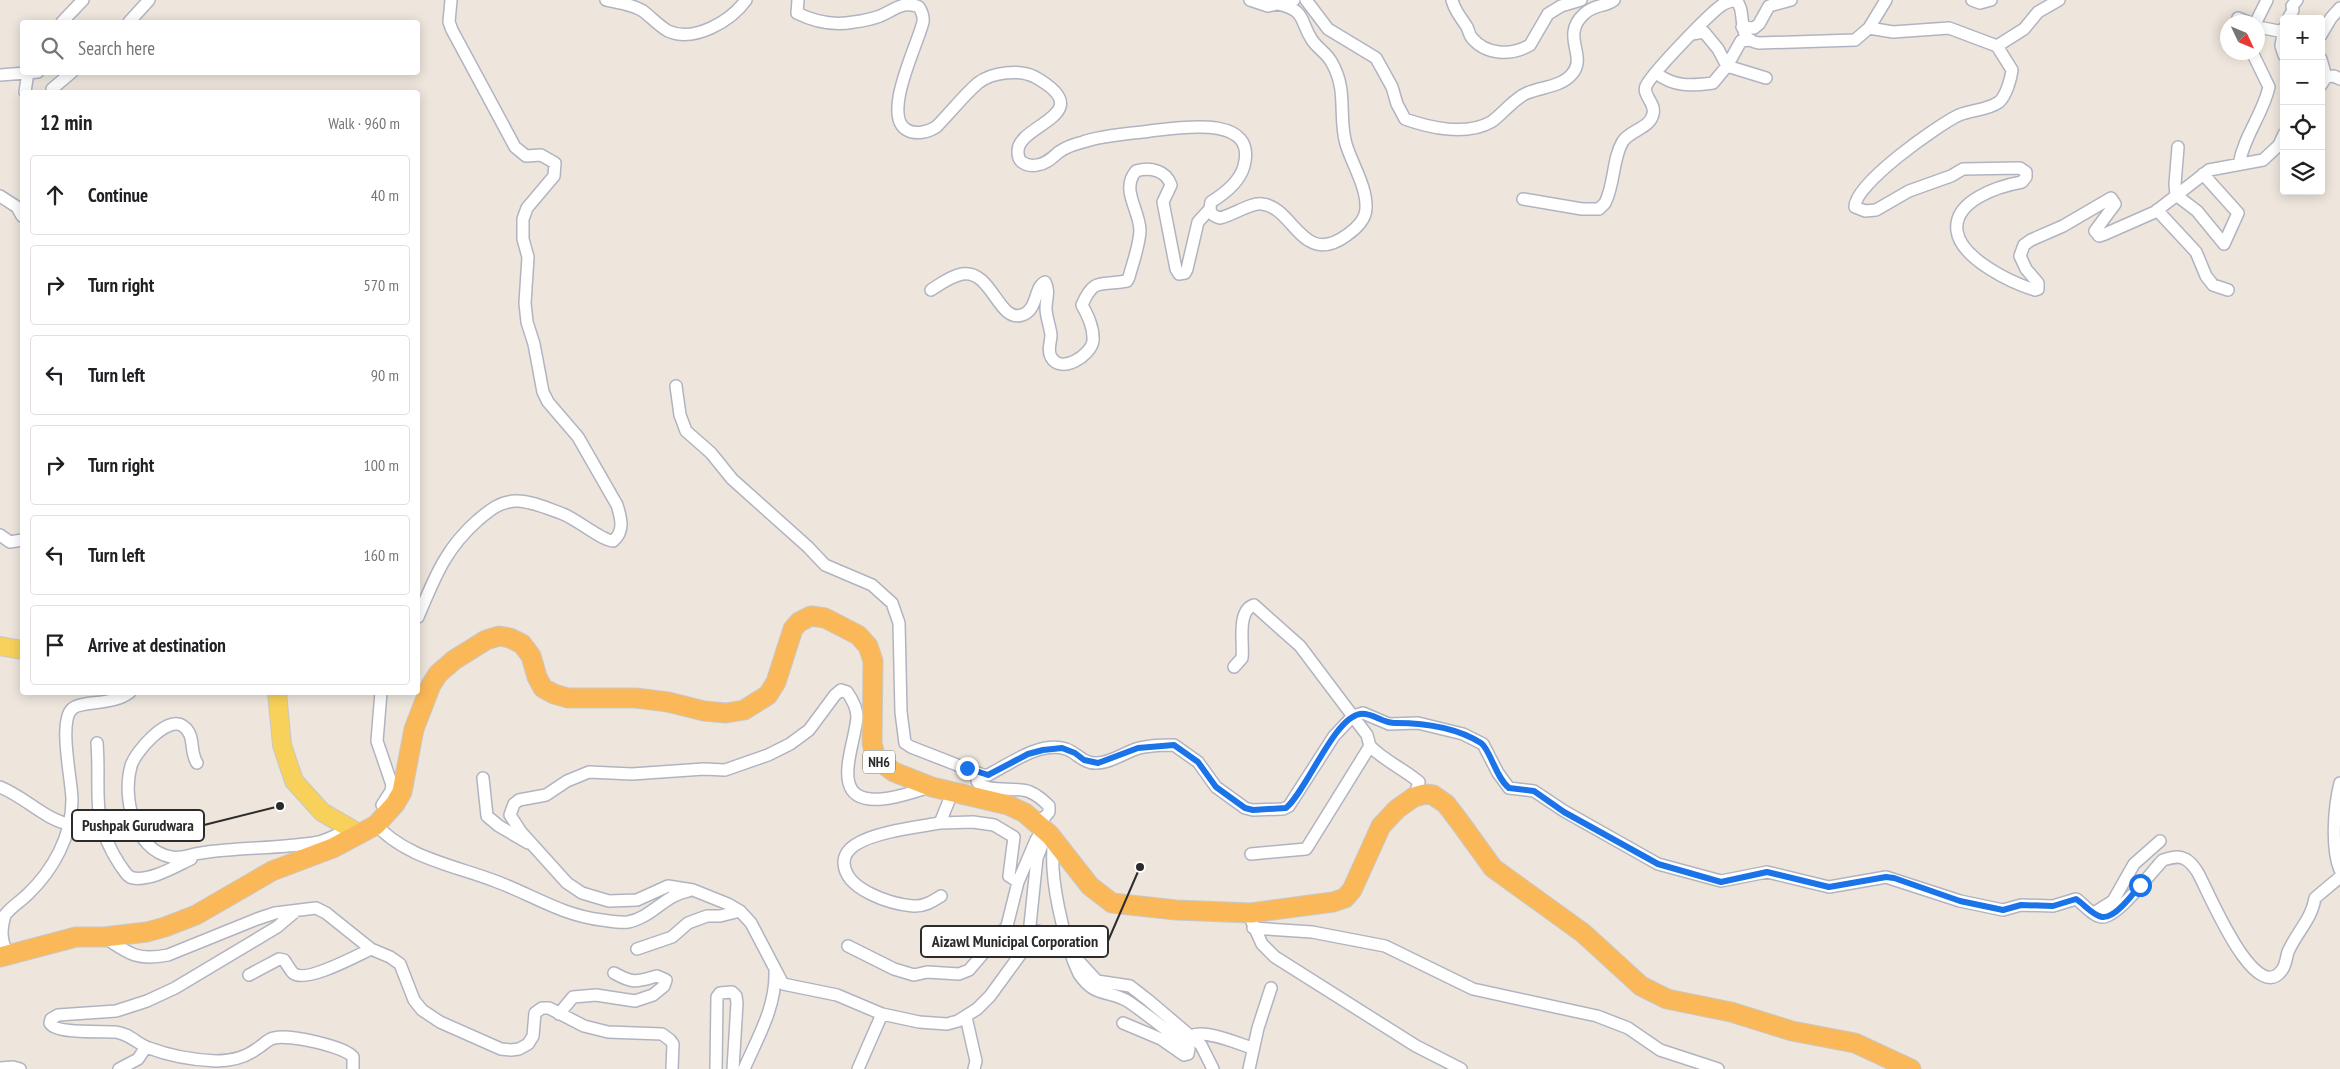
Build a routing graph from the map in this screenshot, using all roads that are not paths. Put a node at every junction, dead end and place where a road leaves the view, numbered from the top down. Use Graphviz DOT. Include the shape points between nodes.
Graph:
graph roads {
  1 [pos="83,0"];
  2 [pos="149,0"];
  3 [pos="451,0"];
  4 [pos="606,0"];
  5 [pos="746,0"];
  6 [pos="798,0"];
  7 [pos="1250,0"];
  8 [pos="1294,0"];
  9 [pos="1306,0"];
  10 [pos="1452,0"];
  11 [pos="1581,0"];
  12 [pos="1614,0"];
  13 [pos="1737,0"];
  14 [pos="1791,0"];
  15 [pos="1886,0"];
  16 [pos="1972,0"];
  17 [pos="1991,0"];
  18 [pos="2059,0"];
  19 [pos="2267,0"];
  20 [pos="2297,0"];
  21 [pos="1278,4"];
  22 [pos="2340,8"];
  23 [pos="2260,15"];
  24 [pos="2290,15"];
  25 [pos="64,20"];
  26 [pos="131,20"];
  27 [pos="1742,27"];
  28 [pos="2325,27"];
  29 [pos="1869,28"];
  30 [pos="2265,28"];
  31 [pos="2280,31"];
  32 [pos="1692,34"];
  33 [pos="1750,40"];
  34 [pos="2001,50"];
  35 [pos="2256,60"];
  36 [pos="1727,66"];
  37 [pos="1656,73"];
  38 [pos="20,74"];
  39 [pos="0,75"];
  40 [pos="30,75"];
  41 [pos="44,75"];
  42 [pos="69,75"];
  43 [pos="1766,78"];
  44 [pos="2340,79"];
  45 [pos="2325,80"];
  46 [pos="26,90"];
  47 [pos="52,90"];
  48 [pos="54,90"];
  49 [pos="2280,143"];
  50 [pos="2178,147"];
  51 [pos="2239,164"];
  52 [pos="2203,174"];
  53 [pos="2176,195"];
  54 [pos="0,196"];
  55 [pos="1523,198"];
  56 [pos="0,200"];
  57 [pos="12,203"];
  58 [pos="1209,210"];
  59 [pos="2157,210"];
  60 [pos="20,213"];
  61 [pos="931,290"];
  62 [pos="2228,290"];
  63 [pos="676,386"];
  64 [pos="0,535"];
  65 [pos="20,540"];
  66 [pos="420,612"];
  67 [pos="0,646"];
  68 [pos="20,650"];
  69 [pos="1234,666"];
  70 [pos="126,695"];
  71 [pos="277,695"];
  72 [pos="380,695"];
  73 [pos="1353,716"];
  74 [pos="97,743"];
  75 [pos="1370,746"];
  76 [pos="197,763"];
  77 [pos="983,775"];
  78 [pos="482,778"];
  79 [pos="2340,783"];
  80 [pos="0,787"];
  81 [pos="932,787"];
  82 [pos="952,793"];
  83 [pos="1414,797"];
  84 [pos="940,823"];
  85 [pos="68,824"];
  86 [pos="376,825"];
  87 [pos="355,831"];
  88 [pos="1045,831"];
  89 [pos="2160,841"];
  90 [pos="540,850"];
  91 [pos="201,852"];
  92 [pos="1251,854"];
  93 [pos="2340,870"];
  94 [pos="2340,877"];
  95 [pos="1018,882"];
  96 [pos="692,890"];
  97 [pos="941,896"];
  98 [pos="296,911"];
  99 [pos="740,911"];
  100 [pos="2094,913"];
  101 [pos="1252,921"];
  102 [pos="1028,929"];
  103 [pos="104,937"];
  104 [pos="1066,937"];
  105 [pos="848,946"];
  106 [pos="371,949"];
  107 [pos="637,949"];
  108 [pos="1071,952"];
  109 [pos="4,956"];
  110 [pos="774,970"];
  111 [pos="614,973"];
  112 [pos="249,975"];
  113 [pos="1271,988"];
  114 [pos="559,1014"];
  115 [pos="882,1014"];
  116 [pos="966,1017"];
  117 [pos="1122,1023"];
  118 [pos="1191,1036"];
  119 [pos="146,1048"];
  120 [pos="1252,1048"];
  121 [pos="0,1068"];
  122 [pos="1455,1068"];
  123 [pos="20,1069"];
  124 [pos="118,1069"];
  125 [pos="353,1069"];
  126 [pos="672,1069"];
  127 [pos="716,1069"];
  128 [pos="733,1069"];
  129 [pos="744,1069"];
  130 [pos="858,1069"];
  131 [pos="974,1069"];
  132 [pos="1213,1069"];
  133 [pos="1249,1069"];
  134 [pos="1718,1069"];
  135 [pos="1911,1069"];
  1 -- 25 [label="street"];
  2 -- 26 [label="street"];
  3 -- 66 [label="street" via="449,22 452,30 515,147 526,156 541,155 555,163 554,176 527,208 522,219 528,257 527,322 543,392 578,437 617,505 621,530 613,541 606,540 564,515 518,501 504,502 493,507 456,541"];
  4 -- 5 [label="street" via="641,10 668,31 681,33 715,27 730,18"];
  6 -- 58 [label="street" via="797,13 830,24 868,19 904,4 913,3 919,7 923,20 902,81 898,105 899,123 910,132 929,131 936,126 984,79 1022,72 1047,84 1059,96 1061,103 1048,122 1018,145 1017,154 1028,165 1037,166 1050,161 1069,146 1140,132 1208,125 1229,132 1244,149 1243,168 1225,193 1211,202"];
  7 -- 21 [label="street" via="1260,4"];
  8 -- 21 [label="street"];
  9 -- 12 [label="street" via="1328,29 1376,58 1403,117 1419,124 1472,129 1491,122 1525,94 1556,84 1573,73 1576,49 1572,33 1575,24 1593,6"];
  10 -- 11 [label="street" via="1456,14 1467,26 1471,37 1490,50 1502,52 1526,47 1548,14"];
  13 -- 27 [label="street"];
  13 -- 32 [label="street" via="1723,4"];
  14 -- 27 [label="street" via="1769,6 1754,28"];
  15 -- 29 [label="street"];
  16 -- 17 [label="street" via="1980,3"];
  18 -- 34 [label="street" via="2038,12"];
  19 -- 23 [label="street"];
  20 -- 24 [label="street"];
  21 -- 58 [label="street" via="1300,14 1311,39 1333,64 1343,96 1344,133 1365,196 1365,214 1348,235 1334,243 1320,244 1306,240 1281,214 1264,204 1248,206 1232,216 1220,218"];
  22 -- 28 [label="street"];
  27 -- 33 [label="street"];
  29 -- 33 [label="street" via="1848,42 1759,43"];
  29 -- 34 [label="street" via="1893,32 1949,28"];
  30 -- 31 [label="street"];
  32 -- 36 [label="street" via="1704,32 1718,48"];
  32 -- 37 [label="street"];
  33 -- 36 [label="street" via="1741,42"];
  34 -- 59 [label="street" via="2012,70 1998,103 1960,115 1932,129 1857,196 1855,207 1865,211 1876,210 1909,191 1963,169 2020,168 2026,172 2022,182 1986,192 1972,202 1959,219 1957,231 1960,241 1988,269 2002,278 2035,290 2038,282 2020,256 2031,240 2111,198 2115,204 2095,228 2095,234 2099,236"];
  35 -- 51 [label="street" via="2269,87 2242,149"];
  36 -- 37 [label="street" via="1713,83 1695,86 1676,84"];
  36 -- 43 [label="street"];
  37 -- 55 [label="street" via="1645,91 1654,114 1620,147 1606,204 1599,209 1588,209"];
  38 -- 39 [label="street"];
  40 -- 46 [label="street"];
  41 -- 47 [label="street"];
  42 -- 48 [label="street"];
  44 -- 45 [label="street" via="2334,76"];
  49 -- 51 [label="street" via="2258,163"];
  50 -- 53 [label="street"];
  51 -- 52 [label="street"];
  52 -- 53 [label="street"];
  52 -- 53 [label="street" via="2238,213 2224,244 2197,211"];
  53 -- 59 [label="street"];
  54 -- 57 [label="street"];
  56 -- 57 [label="street"];
  57 -- 60 [label="street"];
  58 -- 61 [label="street" via="1198,222 1187,269 1180,274 1176,269 1162,202 1171,185 1169,180 1155,170 1136,171 1129,184 1138,217 1139,243 1129,277 1126,281 1097,284 1089,289 1082,305 1091,323 1093,343 1083,356 1066,364 1055,362 1049,348 1051,334 1046,308 1049,291 1044,282 1034,306 1018,316 1009,314 984,282 970,274 954,276"];
  59 -- 62 [label="street" via="2196,252 2213,285"];
  63 -- 77 [label="street" via="686,431 711,453 732,479 825,565 872,585 892,603 899,623 905,743"];
  64 -- 65 [label="street" via="10,542"];
  67 -- 68 [label="main road"];
  69 -- 73 [label="street" via="1242,658 1241,630 1246,612 1254,605 1300,646"];
  70 -- 85 [label="street" via="109,702 76,707 69,713 66,746 72,800"];
  71 -- 87 [label="main road" via="282,745 294,780 322,812"];
  72 -- 86 [label="street" via="377,742 392,785 388,798 373,815"];
  73 -- 75 [label="street" via="1367,735"];
  73 -- 77 [label="street" via="1334,736 1286,808 1245,808 1216,787 1198,762 1174,745 1138,748 1098,763 1084,760 1062,748 1043,750"];
  73 -- 100 [label="street" via="1363,713 1389,724 1418,723 1463,734 1483,744 1509,788 1534,791 1564,812 1658,864 1721,882 1767,872 1829,887 1886,877 1982,907 2003,910 2021,905 2053,906 2076,899"];
  74 -- 91 [label="street" via="98,816 112,852 128,876 151,875"];
  75 -- 83 [label="street" via="1420,782"];
  75 -- 92 [label="street" via="1306,849"];
  76 -- 91 [label="street" via="188,731 182,725 172,723 138,751 128,778 129,797 143,838 157,850 175,858"];
  77 -- 88 [label="street" via="977,781 984,787 1020,789 1043,800 1049,812 1044,818"];
  78 -- 90 [label="street" via="489,818"];
  79 -- 93 [label="street" via="2334,844"];
  80 -- 85 [label="street" via="48,817"];
  81 -- 82 [label="highway, NH6"];
  81 -- 86 [label="highway, NH6" via="894,772 876,759 872,743 872,661 868,646 858,635 825,618 811,616 792,628 776,682 768,696 744,710 726,713 636,698 568,698 554,694 543,688 531,656 522,644 499,636 473,647 454,660 430,685 414,729 402,792"];
  81 -- 90 [label="street" via="883,799 864,799 852,790 847,774 857,716 851,697 841,690 834,694 800,738 768,755 726,770 632,774 589,772 546,795 519,800 510,809 512,819"];
  82 -- 84 [label="street"];
  82 -- 88 [label="highway, NH6" via="1008,805 1025,813"];
  83 -- 101 [label="highway, NH6" via="1381,826 1358,879 1345,898"];
  83 -- 135 [label="highway" via="1433,795 1446,804 1493,868 1583,934 1641,986 1667,999 1731,1012 1792,1031 1855,1043"];
  84 -- 95 [label="street" via="994,825 1014,838 1009,876"];
  84 -- 97 [label="street" via="862,840 846,853 844,861 848,878 866,892 913,906 930,903"];
  85 -- 109 [label="street" via="60,851 48,872 5,915 2,924"];
  86 -- 87 [label="highway, NH6"];
  86 -- 96 [label="street" via="403,845 435,862 496,881 560,911 589,919 629,922 678,893"];
  87 -- 91 [label="street" via="320,841"];
  87 -- 103 [label="highway, NH6" via="315,856 272,871 196,915 147,932"];
  88 -- 95 [label="street" via="1036,840"];
  88 -- 101 [label="highway, NH6" via="1090,886 1112,903"];
  88 -- 102 [label="street" via="1036,858"];
  88 -- 104 [label="street"];
  89 -- 100 [label="street" via="2134,864 2113,902"];
  90 -- 96 [label="street" via="567,883 582,893 609,901 637,900 668,886"];
  94 -- 100 [label="street" via="2315,898 2313,908 2287,954 2284,969 2269,977 2259,975 2242,955 2198,873 2184,858 2173,856 2164,860 2118,910 2102,917"];
  95 -- 105 [label="street" via="1007,926 964,973 914,975 894,970"];
  96 -- 99 [label="street"];
  98 -- 103 [label="street" via="275,913 157,957 134,956"];
  98 -- 106 [label="street" via="316,908 326,913"];
  98 -- 119 [label="street" via="272,930 175,988 147,1001 116,1012 58,1015 50,1021 52,1027 69,1030 118,1032 134,1038"];
  99 -- 107 [label="street" via="707,916 688,923 672,937"];
  99 -- 110 [label="street" via="751,923"];
  101 -- 122 [label="street" via="1262,944 1275,957"];
  101 -- 134 [label="street" via="1385,946 1468,987 1597,1016 1628,1028 1660,1050"];
  102 -- 104 [label="street"];
  102 -- 116 [label="street" via="1028,944 1020,957 990,996"];
  103 -- 109 [label="highway, NH6" via="76,937"];
  104 -- 108 [label="street"];
  106 -- 112 [label="street" via="315,974 293,974 284,960 279,959"];
  106 -- 114 [label="street" via="400,964 414,1000 422,1010 440,1022 501,1049 520,1049 528,1044 537,1010 549,1008"];
  108 -- 117 [label="street" via="1084,982 1100,993 1127,1000 1185,1044 1188,1054 1184,1055 1161,1039"];
  108 -- 118 [label="street" via="1097,981 1130,986"];
  110 -- 115 [label="street" via="786,986 837,995"];
  110 -- 129 [label="street" via="771,1009"];
  111 -- 114 [label="street" via="630,982 657,976 666,980 653,995 635,1001 596,995 573,996"];
  113 -- 120 [label="street"];
  114 -- 126 [label="street" via="584,1026 608,1032 662,1034 673,1044"];
  115 -- 116 [label="street" via="947,1024"];
  115 -- 130 [label="street"];
  116 -- 131 [label="street" via="976,1061"];
  118 -- 120 [label="street" via="1197,1033 1212,1035"];
  118 -- 132 [label="street" via="1201,1045"];
  119 -- 124 [label="street" via="138,1060"];
  119 -- 125 [label="street" via="196,1060 228,1061 240,1058 272,1038 284,1036 342,1048 353,1057"];
  120 -- 133 [label="street"];
  121 -- 123 [label="street"];
  127 -- 128 [label="street" via="716,997 720,993 732,992 737,1003"];
}
